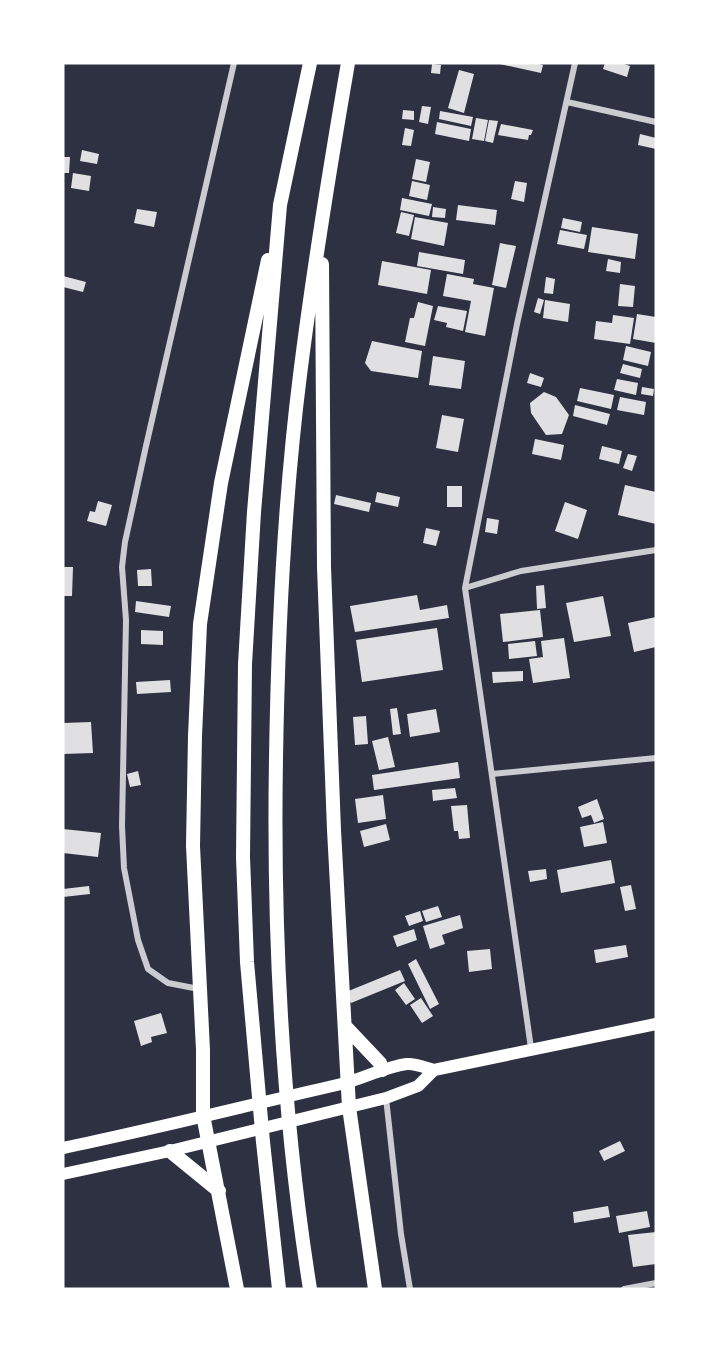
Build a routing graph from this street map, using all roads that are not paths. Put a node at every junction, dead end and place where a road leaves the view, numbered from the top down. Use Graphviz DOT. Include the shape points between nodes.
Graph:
graph roads {
  1 [pos="234,63"];
  2 [pos="310,63"];
  3 [pos="348,63"];
  4 [pos="575,63"];
  5 [pos="567,102"];
  6 [pos="656,122"];
  7 [pos="280,205"];
  8 [pos="322,214"];
  9 [pos="656,550"];
  10 [pos="465,588"];
  11 [pos="656,758"];
  12 [pos="492,774"];
  13 [pos="201,990"];
  14 [pos="656,1023"];
  15 [pos="345,1026"];
  16 [pos="531,1048"];
  17 [pos="382,1070"];
  18 [pos="434,1070"];
  19 [pos="348,1083"];
  20 [pos="386,1098"];
  21 [pos="349,1107"];
  22 [pos="203,1115"];
  23 [pos="208,1142"];
  24 [pos="63,1148"];
  25 [pos="170,1151"];
  26 [pos="63,1174"];
  27 [pos="219,1191"];
  28 [pos="656,1283"];
  29 [pos="237,1289"];
  30 [pos="279,1289"];
  31 [pos="310,1289"];
  32 [pos="375,1289"];
  33 [pos="410,1289"];
  34 [pos="624,1289"];
  1 -- 13 [label="street" via="124,542 122,567 126,620 124,868 138,940 148,969 168,983"];
  2 -- 7 [label="main road"];
  3 -- 8 [label="main road"];
  4 -- 5 [label="street"];
  5 -- 6 [label="street"];
  5 -- 10 [label="street" via="517,324"];
  7 -- 13 [label="main road" via="221,483 200,624 193,846"];
  7 -- 30 [label="main road" via="245,664 243,857 260,1119"];
  8 -- 15 [label="main road" via="324,567"];
  8 -- 31 [label="main road" via="300,377 277,666 278,970 285,1079"];
  9 -- 10 [label="street" via="539,567"];
  10 -- 12 [label="street"];
  11 -- 12 [label="street"];
  12 -- 16 [label="street"];
  13 -- 22 [label="main road"];
  14 -- 16 [label="main road"];
  15 -- 17 [label="main road"];
  15 -- 19 [label="main road"];
  16 -- 18 [label="main road"];
  17 -- 18 [label="main road" via="410,1064"];
  17 -- 19 [label="main road"];
  18 -- 20 [label="main road" via="417,1086"];
  19 -- 21 [label="main road"];
  19 -- 22 [label="main road"];
  20 -- 21 [label="main road"];
  20 -- 33 [label="street"];
  21 -- 23 [label="main road"];
  21 -- 32 [label="main road"];
  22 -- 23 [label="main road"];
  22 -- 24 [label="main road" via="166,1127"];
  23 -- 25 [label="main road"];
  23 -- 27 [label="main road"];
  25 -- 26 [label="main road"];
  25 -- 27 [label="main road"];
  27 -- 29 [label="main road"];
  28 -- 34 [label="street"];
}
